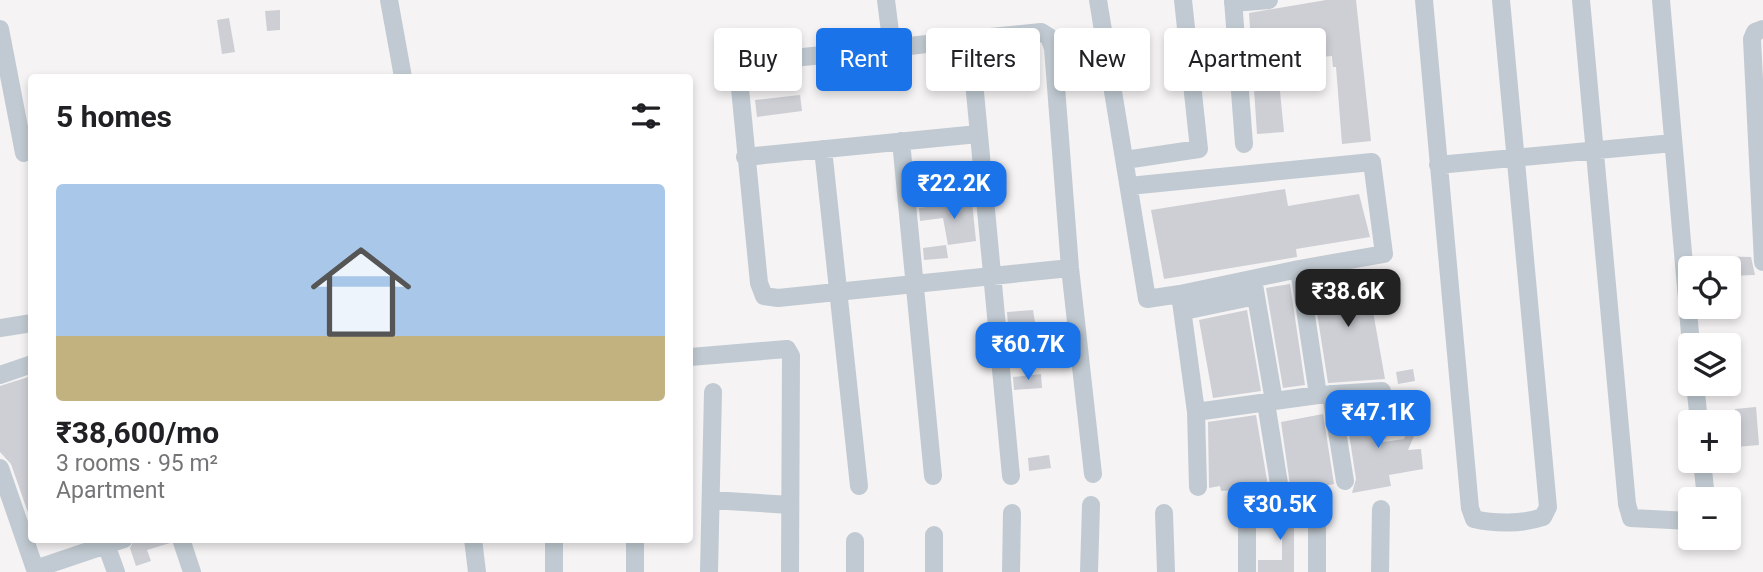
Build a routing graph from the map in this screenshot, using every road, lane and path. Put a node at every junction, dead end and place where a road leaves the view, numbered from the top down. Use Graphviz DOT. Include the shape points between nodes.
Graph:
graph roads {
  1 [pos="389,0"];
  2 [pos="886,0"];
  3 [pos="1098,0"];
  4 [pos="1183,0"];
  5 [pos="1269,0"];
  6 [pos="1424,0"];
  7 [pos="1501,0"];
  8 [pos="1581,0"];
  9 [pos="1661,0"];
  10 [pos="1233,1"];
  11 [pos="890,28"];
  12 [pos="0,29"];
  13 [pos="1763,29"];
  14 [pos="1040,32"];
  15 [pos="816,56"];
  16 [pos="1758,69"];
  17 [pos="402,74"];
  18 [pos="974,91"];
  19 [pos="978,134"];
  20 [pos="901,141"];
  21 [pos="1673,143"];
  22 [pos="1244,144"];
  23 [pos="823,149"];
  24 [pos="1595,151"];
  25 [pos="24,153"];
  26 [pos="745,157"];
  27 [pos="1515,158"];
  28 [pos="1125,160"];
  29 [pos="1438,166"];
  30 [pos="1129,186"];
  31 [pos="1763,262"];
  32 [pos="1070,268"];
  33 [pos="1300,269"];
  34 [pos="993,276"];
  35 [pos="915,285"];
  36 [pos="1255,287"];
  37 [pos="837,292"];
  38 [pos="1182,303"];
  39 [pos="28,324"];
  40 [pos="0,328"];
  41 [pos="1690,333"];
  42 [pos="693,357"];
  43 [pos="28,365"];
  44 [pos="0,375"];
  45 [pos="1382,391"];
  46 [pos="713,392"];
  47 [pos="1325,395"];
  48 [pos="1405,397"];
  49 [pos="1270,402"];
  50 [pos="1418,411"];
  51 [pos="1196,412"];
  52 [pos="1384,416"];
  53 [pos="1410,426"];
  54 [pos="0,468"];
  55 [pos="1093,474"];
  56 [pos="933,476"];
  57 [pos="1011,476"];
  58 [pos="1345,481"];
  59 [pos="859,486"];
  60 [pos="1198,486"];
  61 [pos="1280,490"];
  62 [pos="711,500"];
  63 [pos="790,505"];
  64 [pos="1091,505"];
  65 [pos="1317,506"];
  66 [pos="1381,509"];
  67 [pos="1012,513"];
  68 [pos="1164,513"];
  69 [pos="1247,519"];
  70 [pos="1678,520"];
  71 [pos="934,535"];
  72 [pos="855,541"];
  73 [pos="103,543"];
  74 [pos="105,543"];
  75 [pos="182,543"];
  76 [pos="473,543"];
  77 [pos="554,543"];
  78 [pos="635,543"];
  79 [pos="33,571"];
  80 [pos="116,572"];
  81 [pos="191,572"];
  82 [pos="477,572"];
  83 [pos="554,572"];
  84 [pos="635,572"];
  85 [pos="709,572"];
  86 [pos="790,572"];
  87 [pos="855,572"];
  88 [pos="934,572"];
  89 [pos="1011,572"];
  90 [pos="1089,572"];
  91 [pos="1166,572"];
  92 [pos="1247,572"];
  93 [pos="1317,572"];
  94 [pos="1380,572"];
  1 -- 17 [label="street"];
  2 -- 11 [label="street"];
  3 -- 28 [label="street"];
  4 -- 28 [label="street" via="1199,149"];
  5 -- 10 [label="street"];
  6 -- 29 [label="street"];
  7 -- 27 [label="street"];
  8 -- 24 [label="street"];
  9 -- 21 [label="street"];
  10 -- 22 [label="street"];
  12 -- 25 [label="street"];
  13 -- 16 [label="street" via="1752,39"];
  14 -- 32 [label="street" via="1049,37 1053,48"];
  15 -- 26 [label="street" via="753,62 738,68"];
  16 -- 31 [label="street"];
  18 -- 19 [label="street"];
  19 -- 20 [label="street"];
  19 -- 34 [label="street"];
  20 -- 23 [label="street"];
  20 -- 35 [label="street"];
  21 -- 24 [label="street"];
  21 -- 41 [label="street"];
  23 -- 26 [label="street"];
  23 -- 37 [label="street"];
  24 -- 27 [label="street"];
  24 -- 70 [label="street" via="1627,504 1631,518"];
  26 -- 37 [label="street" via="764,296"];
  27 -- 29 [label="street"];
  27 -- 29 [label="street" via="1548,491 1543,517 1531,521 1488,522 1474,519 1470,508"];
  28 -- 30 [label="street"];
  30 -- 33 [label="street" via="1372,162 1384,254"];
  30 -- 38 [label="street" via="1147,299"];
  32 -- 34 [label="street"];
  32 -- 55 [label="street"];
  33 -- 36 [label="street"];
  33 -- 47 [label="street"];
  34 -- 35 [label="street"];
  34 -- 57 [label="street"];
  35 -- 37 [label="street"];
  35 -- 56 [label="street"];
  36 -- 38 [label="street"];
  36 -- 49 [label="street"];
  37 -- 59 [label="street"];
  38 -- 51 [label="street"];
  39 -- 40 [label="street"];
  42 -- 63 [label="street" via="787,349 791,356"];
  43 -- 44 [label="street"];
  45 -- 47 [label="street"];
  46 -- 62 [label="street"];
  47 -- 49 [label="street"];
  47 -- 58 [label="street"];
  48 -- 50 [label="path" via="1409,408"];
  48 -- 52 [label="path" via="1404,409"];
  48 -- 53 [label="path"];
  49 -- 51 [label="street"];
  49 -- 61 [label="street"];
  51 -- 60 [label="street"];
  54 -- 79 [label="street"];
  62 -- 63 [label="street"];
  62 -- 85 [label="street"];
  63 -- 86 [label="street"];
  64 -- 90 [label="street"];
  65 -- 93 [label="street"];
  66 -- 94 [label="street"];
  67 -- 89 [label="street"];
  68 -- 91 [label="street"];
  69 -- 92 [label="street"];
  71 -- 88 [label="street"];
  72 -- 87 [label="street"];
  73 -- 79 [label="street"];
  74 -- 80 [label="street"];
  75 -- 81 [label="street"];
  76 -- 82 [label="street"];
  77 -- 83 [label="street"];
  78 -- 84 [label="street"];
}
